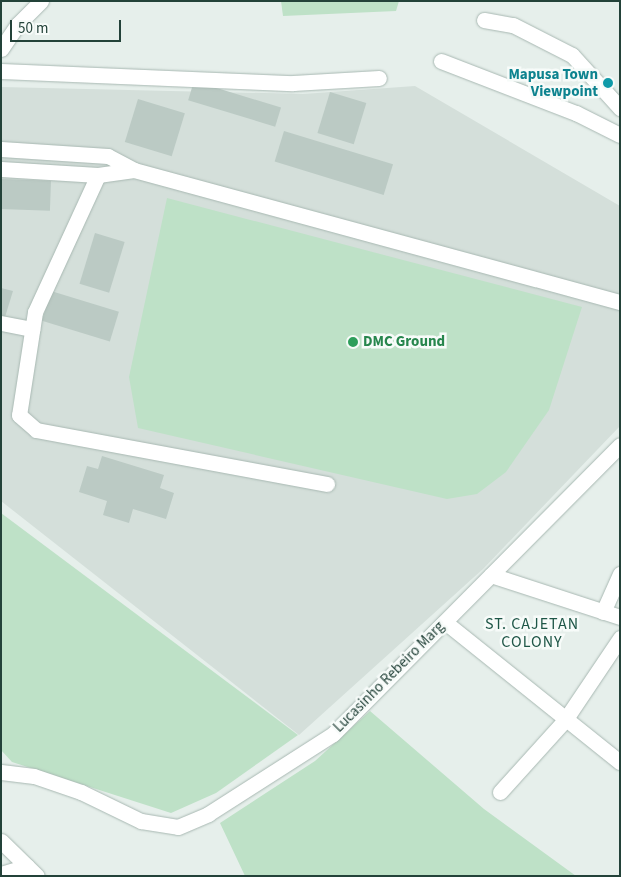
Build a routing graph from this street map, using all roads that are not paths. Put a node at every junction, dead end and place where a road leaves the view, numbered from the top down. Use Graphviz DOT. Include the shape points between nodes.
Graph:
graph roads {
  1 [pos="41,1"];
  2 [pos="484,20"];
  3 [pos="1,49"];
  4 [pos="441,61"];
  5 [pos="1,70"];
  6 [pos="379,78"];
  7 [pos="620,108"];
  8 [pos="620,135"];
  9 [pos="1,149"];
  10 [pos="1,170"];
  11 [pos="134,170"];
  12 [pos="98,175"];
  13 [pos="620,302"];
  14 [pos="1,323"];
  15 [pos="32,329"];
  16 [pos="620,445"];
  17 [pos="327,484"];
  18 [pos="620,574"];
  19 [pos="491,575"];
  20 [pos="602,612"];
  21 [pos="620,617"];
  22 [pos="445,622"];
  23 [pos="620,638"];
  24 [pos="565,720"];
  25 [pos="620,762"];
  26 [pos="1,772"];
  27 [pos="500,792"];
  28 [pos="1,841"];
  29 [pos="32,871"];
  30 [pos="1,874"];
  1 -- 3 [label="street" via="16,25"];
  2 -- 7 [label="street" via="513,25 572,55"];
  4 -- 8 [label="street" via="576,113"];
  5 -- 6 [label="street" via="293,82"];
  9 -- 11 [label="street" via="108,156"];
  10 -- 12 [label="street"];
  11 -- 12 [label="street"];
  11 -- 13 [label="street"];
  12 -- 15 [label="street" via="35,312"];
  14 -- 15 [label="street"];
  15 -- 17 [label="street" via="19,415 36,430"];
  16 -- 19 [label="street, Lucasinho Rebeiro Marg"];
  18 -- 20 [label="street"];
  19 -- 20 [label="street"];
  19 -- 22 [label="street, Lucasinho Rebeiro Marg"];
  20 -- 21 [label="street"];
  22 -- 24 [label="street"];
  22 -- 26 [label="street, Lucasinho Rebeiro Marg" via="333,734 208,814 178,827 141,821 81,792 34,776"];
  23 -- 24 [label="street"];
  24 -- 25 [label="street"];
  24 -- 27 [label="street"];
  28 -- 29 [label="street"];
  29 -- 30 [label="street"];
}
